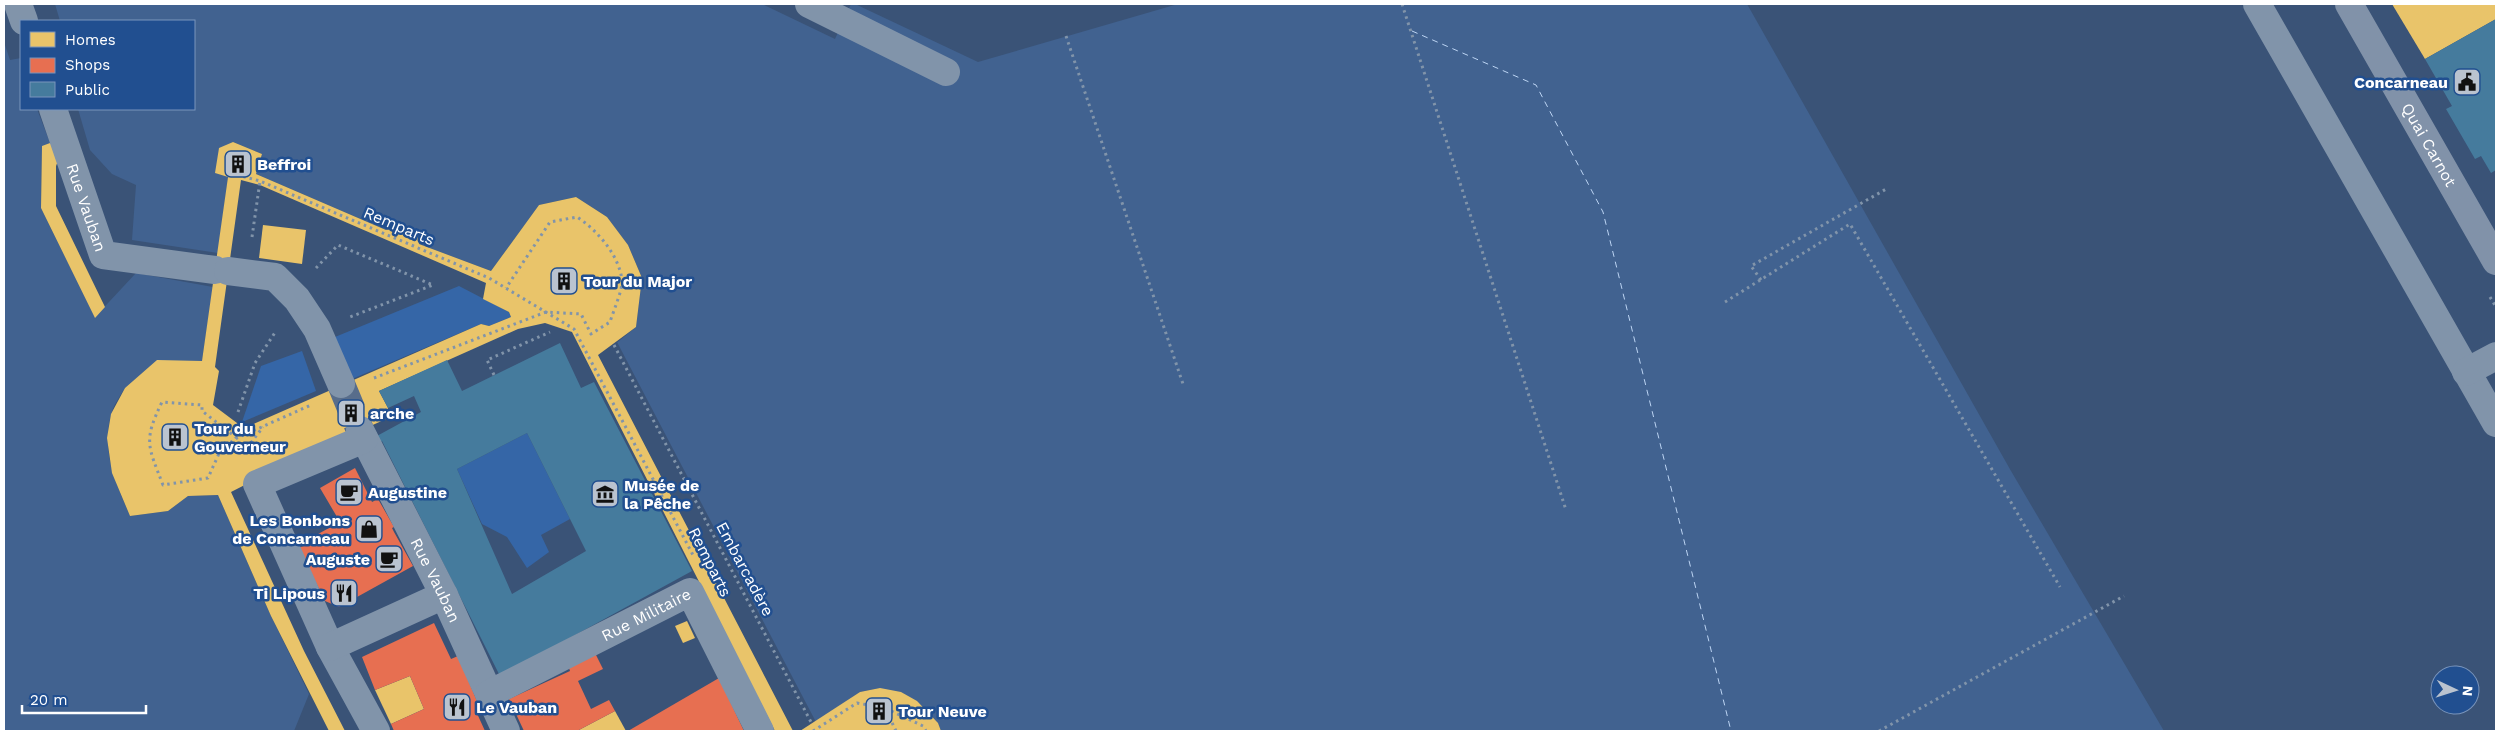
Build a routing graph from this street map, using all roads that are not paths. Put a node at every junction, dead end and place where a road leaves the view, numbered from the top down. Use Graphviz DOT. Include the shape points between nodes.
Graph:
graph roads {
  1 [pos="18,4"];
  2 [pos="809,4"];
  3 [pos="2257,4"];
  4 [pos="2349,4"];
  5 [pos="24,20"];
  6 [pos="946,72"];
  7 [pos="54,110"];
  8 [pos="2496,261"];
  9 [pos="2496,356"];
  10 [pos="2466,372"];
  11 [pos="353,383"];
  12 [pos="2496,423"];
  13 [pos="444,595"];
  14 [pos="330,646"];
  15 [pos="489,694"];
  16 [pos="376,731"];
  17 [pos="506,731"];
  18 [pos="760,731"];
  1 -- 5 [label="street"];
  2 -- 6 [label="street"];
  3 -- 10 [label="street"];
  4 -- 8 [label="main road, Quai Carnot"];
  7 -- 11 [label="street, Rue Vauban" via="103,255 275,277 297,299"];
  9 -- 10 [label="street"];
  10 -- 12 [label="street"];
  13 -- 14 [label="street"];
  13 -- 14 [label="street, Rue Vauban" via="362,434 257,484"];
  13 -- 15 [label="street, Rue Vauban"];
  14 -- 16 [label="street"];
  15 -- 17 [label="street, Rue Vauban"];
  15 -- 18 [label="street, Rue Militaire" via="690,592"];
}
